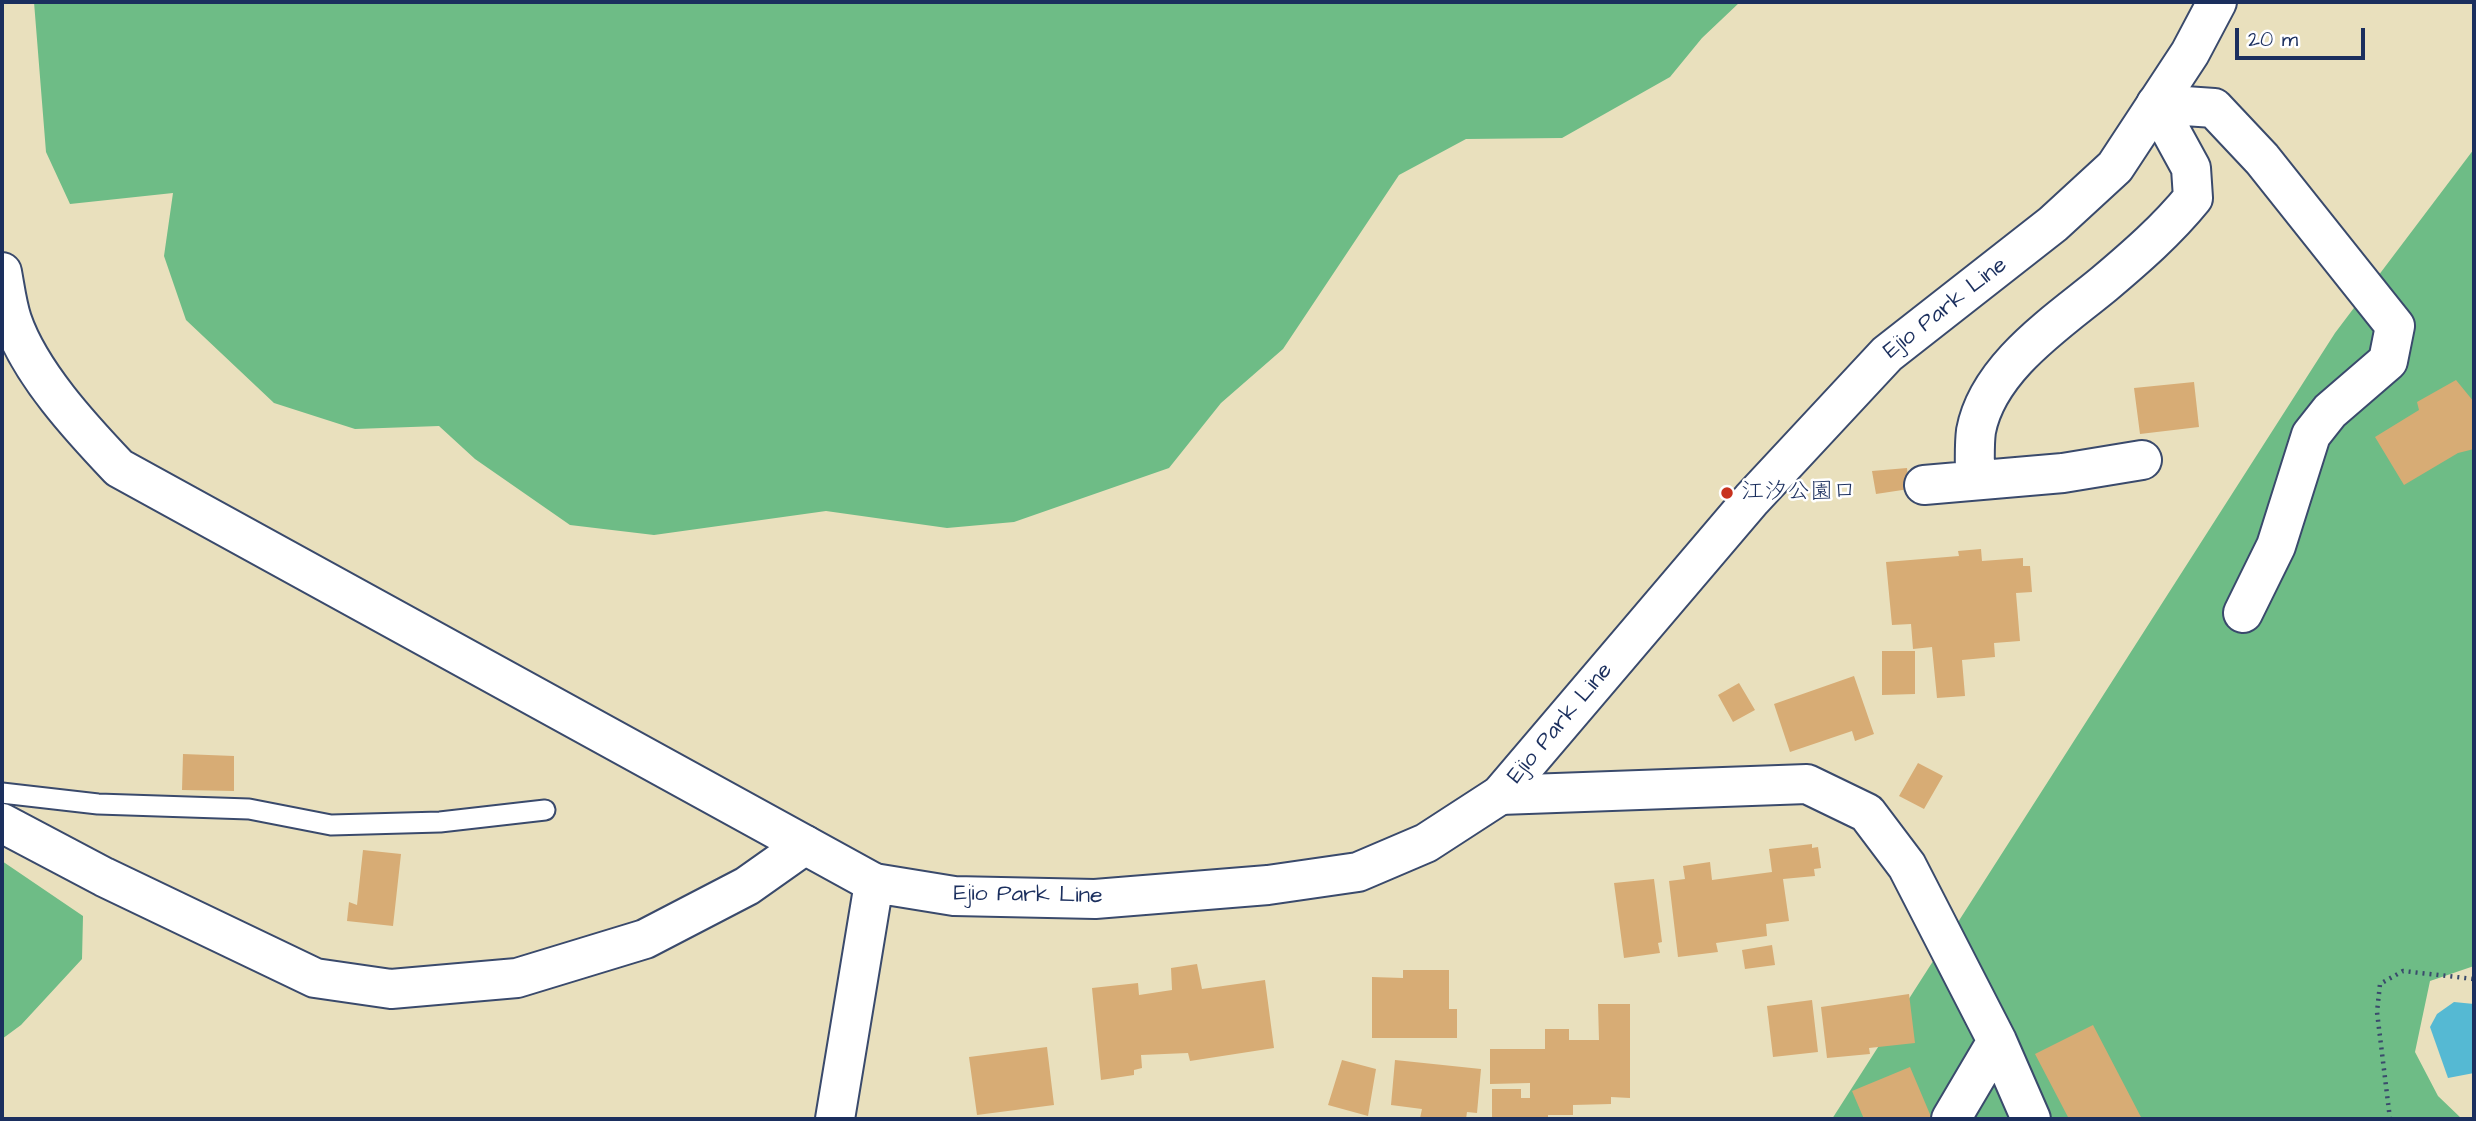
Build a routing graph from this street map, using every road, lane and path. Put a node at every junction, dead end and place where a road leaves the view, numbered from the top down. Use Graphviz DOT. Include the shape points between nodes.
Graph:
graph roads {
  1 [pos="2217,2"];
  2 [pos="2157,104"];
  3 [pos="2,272"];
  4 [pos="2142,460"];
  5 [pos="1975,480"];
  6 [pos="1924,485"];
  7 [pos="2243,614"];
  8 [pos="2,793"];
  9 [pos="1500,795"];
  10 [pos="545,810"];
  11 [pos="2,823"];
  12 [pos="805,845"];
  13 [pos="874,883"];
  14 [pos="2474,979"];
  15 [pos="1997,1041"];
  16 [pos="835,1119"];
  17 [pos="1951,1119"];
  18 [pos="2031,1119"];
  19 [pos="2390,1119"];
  1 -- 2 [label="street, Ejio Park Line"];
  2 -- 5 [label="street" via="2191,168 2193,198 2172,224 2040,333 1996,383 1976,430"];
  2 -- 7 [label="street" via="2214,108 2262,159 2395,326 2388,361 2330,411 2311,435 2276,546"];
  2 -- 9 [label="street, Ejio Park Line" via="2115,167 2053,224 1887,354 1752,499"];
  3 -- 12 [label="street, Ejio Park Line" via="12,321 42,376 74,421 119,468"];
  4 -- 5 [label="street" via="2063,473"];
  5 -- 6 [label="street"];
  8 -- 10 [label="lane" via="98,804 248,809 331,825 440,822"];
  9 -- 13 [label="street, Ejio Park Line" via="1426,843 1358,872 1268,886 1095,899 954,896"];
  9 -- 15 [label="street" via="1807,784 1867,813 1907,866"];
  11 -- 12 [label="street" via="314,978 391,989 517,978 645,939 747,886"];
  12 -- 13 [label="street, Ejio Park Line"];
  13 -- 16 [label="street"];
  14 -- 19 [label="path" via="2403,971 2380,985 2377,1012"];
  15 -- 17 [label="street"];
  15 -- 18 [label="street"];
}
